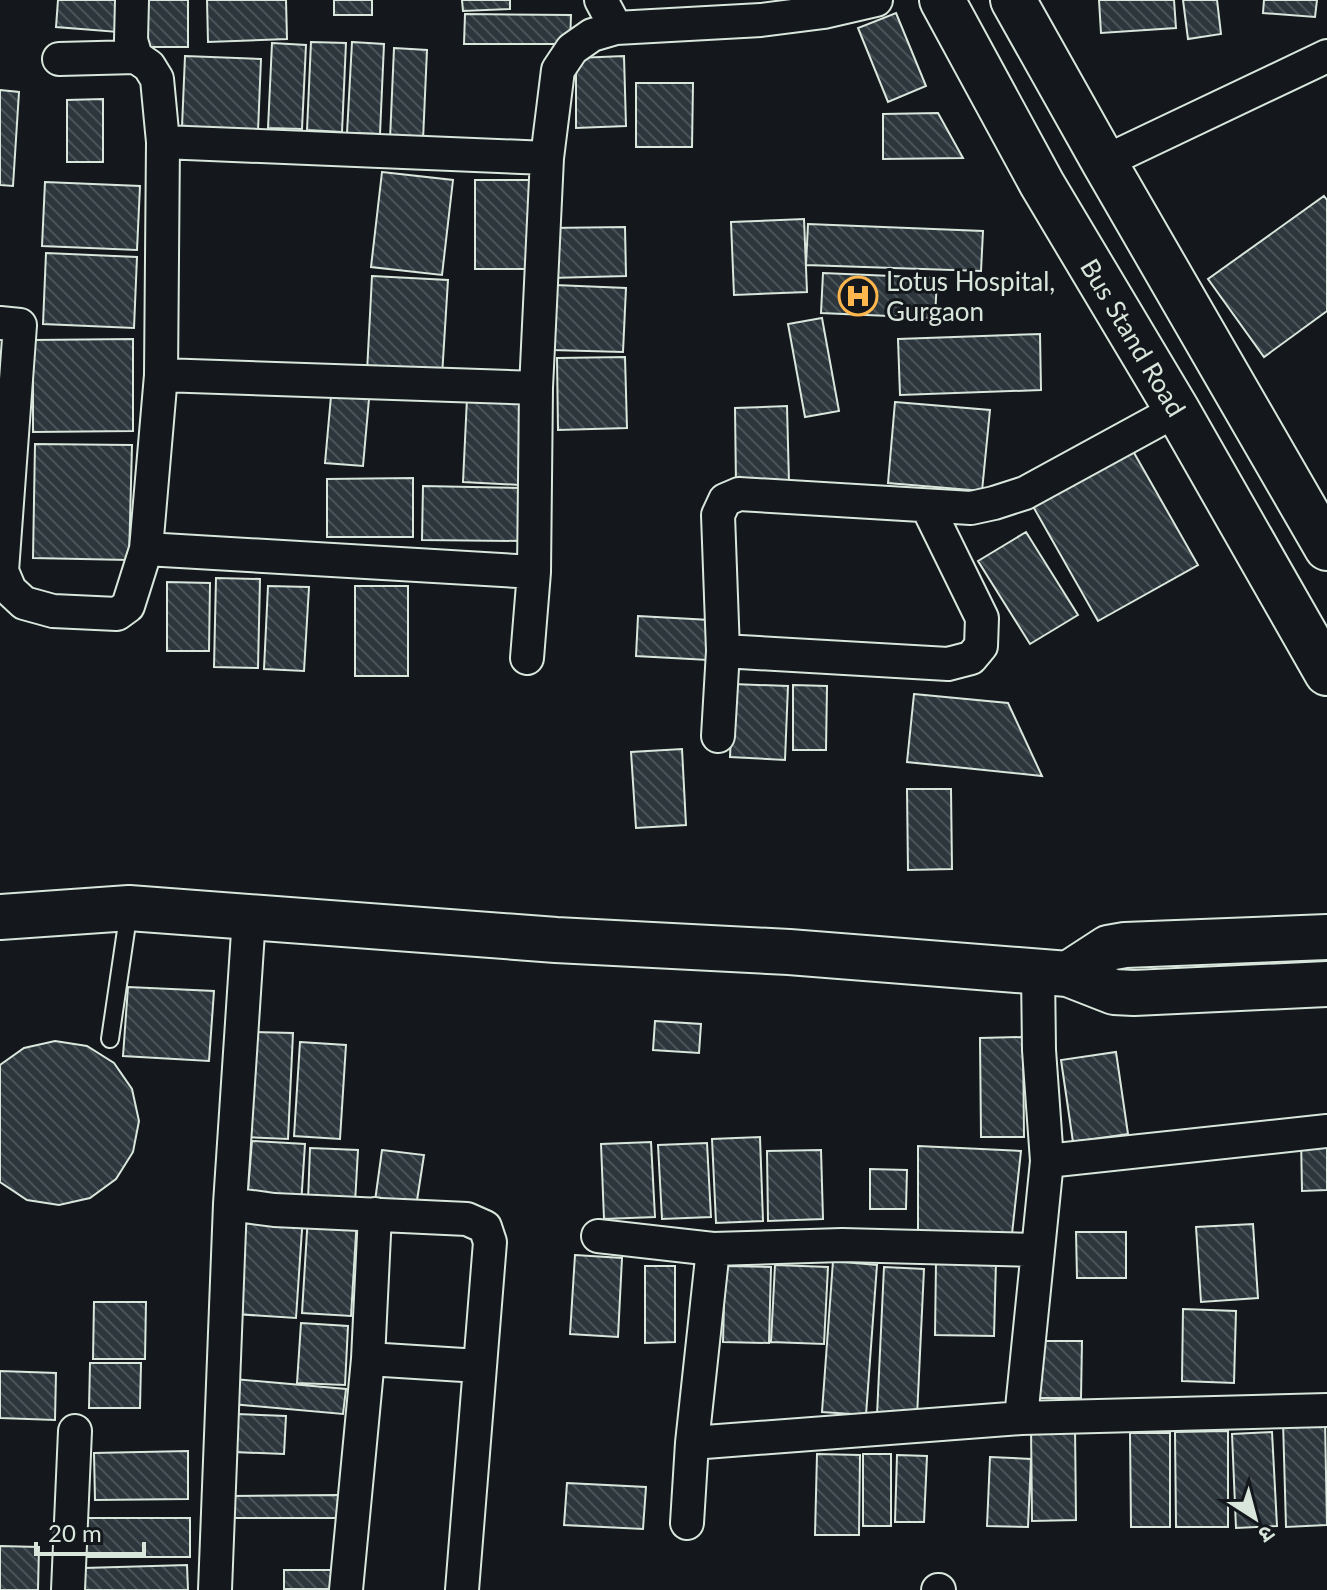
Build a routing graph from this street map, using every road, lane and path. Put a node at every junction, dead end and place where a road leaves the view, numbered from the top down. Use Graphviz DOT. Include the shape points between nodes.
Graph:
graph roads {
  1 [pos="132,0"];
  2 [pos="876,0"];
  3 [pos="942,0"];
  4 [pos="1013,0"];
  5 [pos="608,14"];
  6 [pos="1327,56"];
  7 [pos="136,57"];
  8 [pos="59,59"];
  9 [pos="163,142"];
  10 [pos="547,158"];
  11 [pos="1104,162"];
  12 [pos="0,323"];
  13 [pos="161,375"];
  14 [pos="536,388"];
  15 [pos="1177,410"];
  16 [pos="927,506"];
  17 [pos="1327,548"];
  18 [pos="146,549"];
  19 [pos="534,572"];
  20 [pos="723,651"];
  21 [pos="527,658"];
  22 [pos="1327,673"];
  23 [pos="718,736"];
  24 [pos="129,908"];
  25 [pos="0,917"];
  26 [pos="249,917"];
  27 [pos="1327,937"];
  28 [pos="1053,973"];
  29 [pos="1327,984"];
  30 [pos="110,1039"];
  31 [pos="1327,1131"];
  32 [pos="1047,1161"];
  33 [pos="230,1204"];
  34 [pos="375,1214"];
  35 [pos="598,1236"];
  36 [pos="713,1249"];
  37 [pos="1037,1250"];
  38 [pos="368,1359"];
  39 [pos="479,1366"];
  40 [pos="1327,1410"];
  41 [pos="1021,1418"];
  42 [pos="75,1431"];
  43 [pos="692,1443"];
  44 [pos="687,1523"];
  45 [pos="68,1590"];
  46 [pos="215,1590"];
  47 [pos="346,1590"];
  48 [pos="462,1590"];
  1 -- 7 [label="street"];
  2 -- 5 [label="street" via="761,20"];
  3 -- 15 [label="street, Bus Stand Road" via="1042,184"];
  4 -- 11 [label="street"];
  5 -- 10 [label="street" via="558,70"];
  6 -- 11 [label="street"];
  7 -- 8 [label="street"];
  7 -- 9 [label="street" via="157,79"];
  9 -- 10 [label="street"];
  9 -- 13 [label="street"];
  10 -- 14 [label="street"];
  11 -- 17 [label="street"];
  12 -- 18 [label="street" via="20,325 2,571 10,590 24,603 53,611 117,614 128,606"];
  13 -- 14 [label="street"];
  13 -- 18 [label="street"];
  14 -- 19 [label="street"];
  15 -- 16 [label="street" via="1025,493 971,508"];
  15 -- 22 [label="street, Bus Stand Road"];
  16 -- 20 [label="street" via="739,494 725,500 718,515"];
  16 -- 20 [label="street" via="982,618 981,646 971,658 948,664"];
  18 -- 19 [label="street"];
  19 -- 21 [label="street"];
  20 -- 23 [label="street"];
  24 -- 25 [label="street"];
  24 -- 26 [label="street"];
  24 -- 30 [label="lane"];
  26 -- 28 [label="street"];
  26 -- 33 [label="street"];
  27 -- 28 [label="street" via="1125,945"];
  28 -- 29 [label="street" via="1134,993"];
  28 -- 32 [label="street" via="1039,1050"];
  31 -- 32 [label="street"];
  32 -- 37 [label="street"];
  33 -- 34 [label="street"];
  33 -- 46 [label="street"];
  34 -- 38 [label="street"];
  34 -- 39 [label="street" via="467,1219 485,1227 490,1242"];
  35 -- 36 [label="street"];
  36 -- 37 [label="street" via="842,1245"];
  36 -- 43 [label="street"];
  37 -- 41 [label="street"];
  38 -- 39 [label="street"];
  38 -- 47 [label="street"];
  39 -- 48 [label="street"];
  40 -- 41 [label="street"];
  41 -- 43 [label="street"];
  42 -- 45 [label="street"];
  43 -- 44 [label="street"];
}
